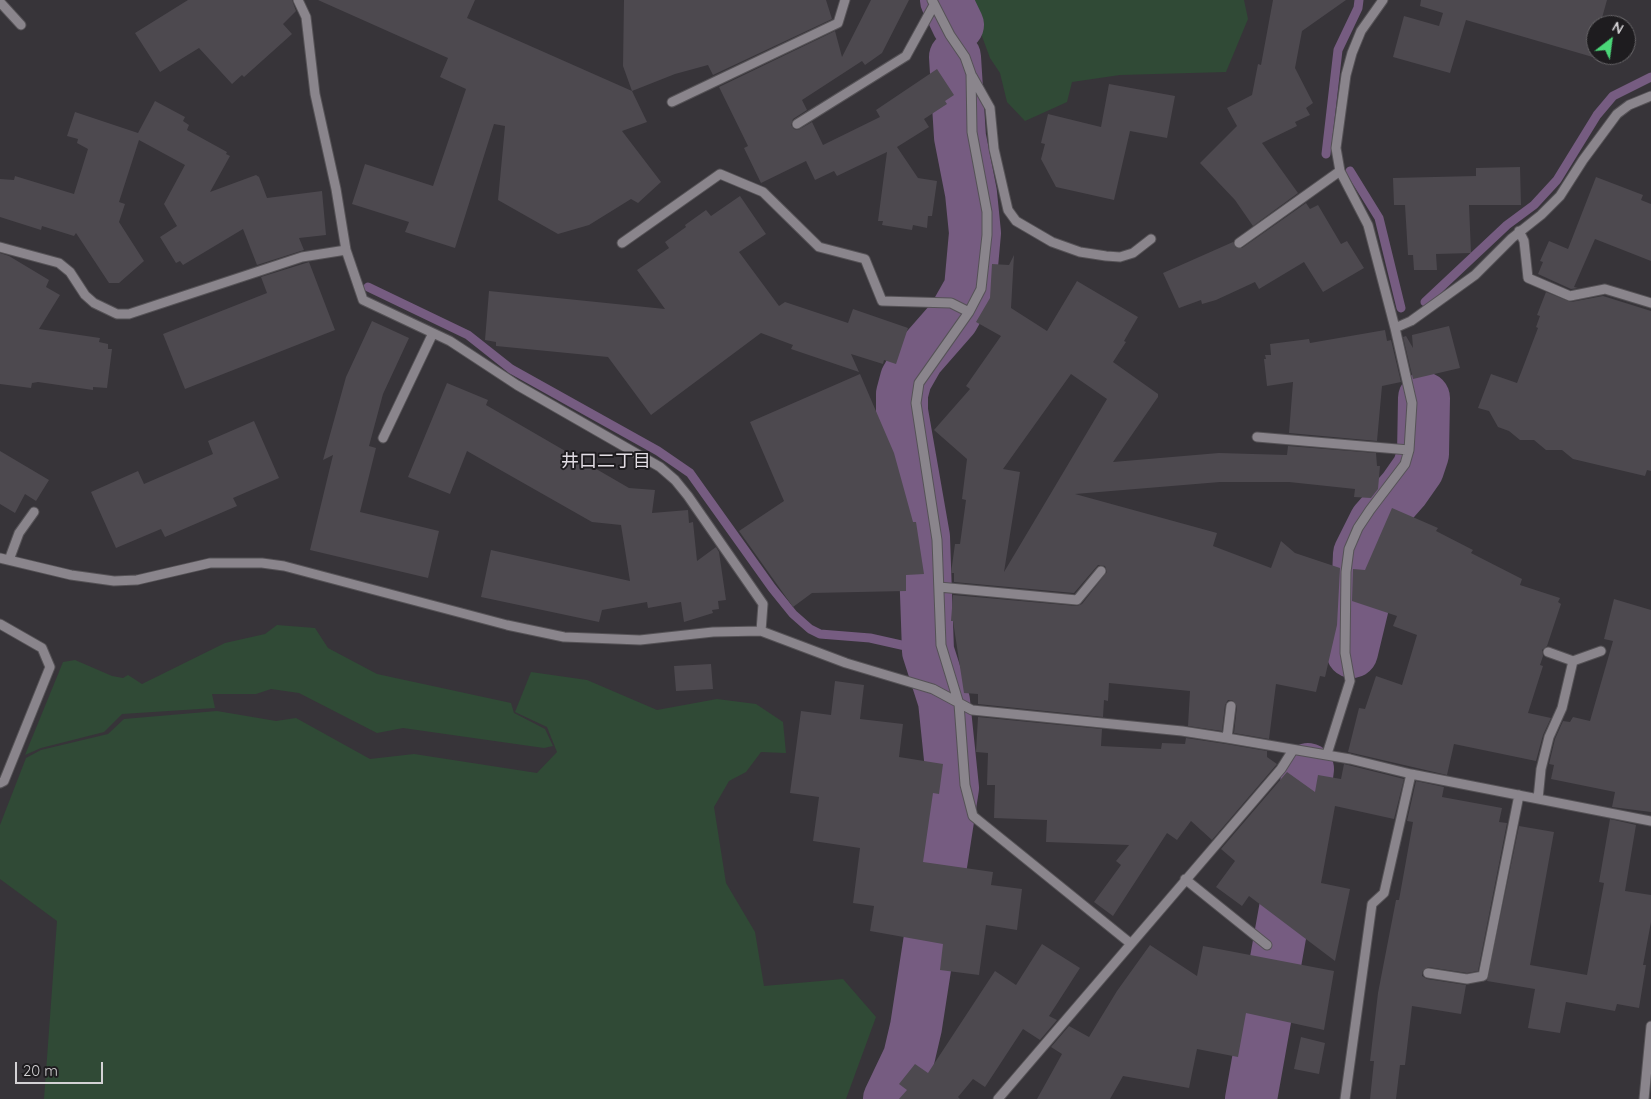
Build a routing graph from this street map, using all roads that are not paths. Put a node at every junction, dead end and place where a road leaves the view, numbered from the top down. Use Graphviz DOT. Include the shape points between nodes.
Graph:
graph roads {
  1 [pos="298,0"];
  2 [pos="845,0"];
  3 [pos="1383,0"];
  4 [pos="0,2"];
  5 [pos="933,2"];
  6 [pos="21,25"];
  7 [pos="971,74"];
  8 [pos="1651,96"];
  9 [pos="672,102"];
  10 [pos="797,124"];
  11 [pos="1340,171"];
  12 [pos="1519,232"];
  13 [pos="1151,239"];
  14 [pos="622,243"];
  15 [pos="1239,243"];
  16 [pos="0,247"];
  17 [pos="346,250"];
  18 [pos="1651,303"];
  19 [pos="967,310"];
  20 [pos="1395,328"];
  21 [pos="433,332"];
  22 [pos="1257,437"];
  23 [pos="382,438"];
  24 [pos="1409,450"];
  25 [pos="34,512"];
  26 [pos="5,559"];
  27 [pos="1101,571"];
  28 [pos="939,587"];
  29 [pos="0,624"];
  30 [pos="762,631"];
  31 [pos="1601,651"];
  32 [pos="1548,652"];
  33 [pos="1573,661"];
  34 [pos="956,702"];
  35 [pos="1231,706"];
  36 [pos="1227,738"];
  37 [pos="1293,750"];
  38 [pos="1327,754"];
  39 [pos="1411,774"];
  40 [pos="0,783"];
  41 [pos="1519,795"];
  42 [pos="1538,799"];
  43 [pos="1651,821"];
  44 [pos="1185,880"];
  45 [pos="1130,943"];
  46 [pos="1267,945"];
  47 [pos="1428,973"];
  48 [pos="1651,1026"];
  49 [pos="998,1099"];
  50 [pos="1345,1099"];
  51 [pos="1644,1099"];
  1 -- 17 [label="street" via="306,18 315,94"];
  2 -- 9 [label="street" via="838,23"];
  3 -- 11 [label="street" via="1360,31 1346,75 1336,148"];
  4 -- 6 [label="street"];
  5 -- 7 [label="street" via="965,57"];
  5 -- 10 [label="street" via="906,56"];
  7 -- 13 [label="street" via="990,108 994,149 1008,210 1016,221 1052,242 1080,252 1106,256 1134,253"];
  7 -- 19 [label="street" via="972,132 987,212 987,235 981,289"];
  8 -- 12 [label="street" via="1616,114 1560,196"];
  11 -- 15 [label="street"];
  11 -- 20 [label="street" via="1368,225"];
  12 -- 18 [label="street" via="1524,241 1528,278 1570,296 1605,289"];
  12 -- 20 [label="street" via="1475,275 1411,321"];
  14 -- 19 [label="street" via="720,174 762,192 819,248 865,259 882,301 951,303"];
  16 -- 17 [label="street" via="58,263 70,272 94,304 117,314 129,314 302,257"];
  17 -- 21 [label="street" via="363,300"];
  19 -- 28 [label="street" via="917,389 921,444 937,540"];
  20 -- 24 [label="street" via="1412,404"];
  21 -- 23 [label="street"];
  21 -- 30 [label="street" via="525,390 650,461 675,480 763,604"];
  22 -- 24 [label="street"];
  24 -- 38 [label="street" via="1405,464 1370,510 1349,549 1345,654 1350,681"];
  25 -- 26 [label="street"];
  26 -- 30 [label="street" via="114,581 137,580 210,563 262,562 507,625 572,638 640,640 713,632"];
  27 -- 28 [label="street" via="1077,600"];
  28 -- 34 [label="street" via="941,645"];
  29 -- 40 [label="street" via="42,648 50,666 4,781"];
  30 -- 34 [label="street" via="846,663 933,689"];
  31 -- 33 [label="street"];
  32 -- 33 [label="street"];
  33 -- 42 [label="street" via="1562,708 1549,737"];
  34 -- 36 [label="street" via="972,710"];
  34 -- 45 [label="street" via="965,785 973,816"];
  35 -- 36 [label="street"];
  36 -- 37 [label="street"];
  37 -- 38 [label="street"];
  37 -- 44 [label="street" via="1281,769"];
  38 -- 39 [label="street"];
  39 -- 41 [label="street"];
  39 -- 50 [label="street" via="1384,893 1372,904"];
  41 -- 42 [label="street"];
  41 -- 47 [label="street" via="1483,976 1467,980"];
  42 -- 43 [label="street"];
  44 -- 45 [label="street"];
  44 -- 46 [label="street"];
  45 -- 49 [label="street"];
  48 -- 51 [label="street"];
}
